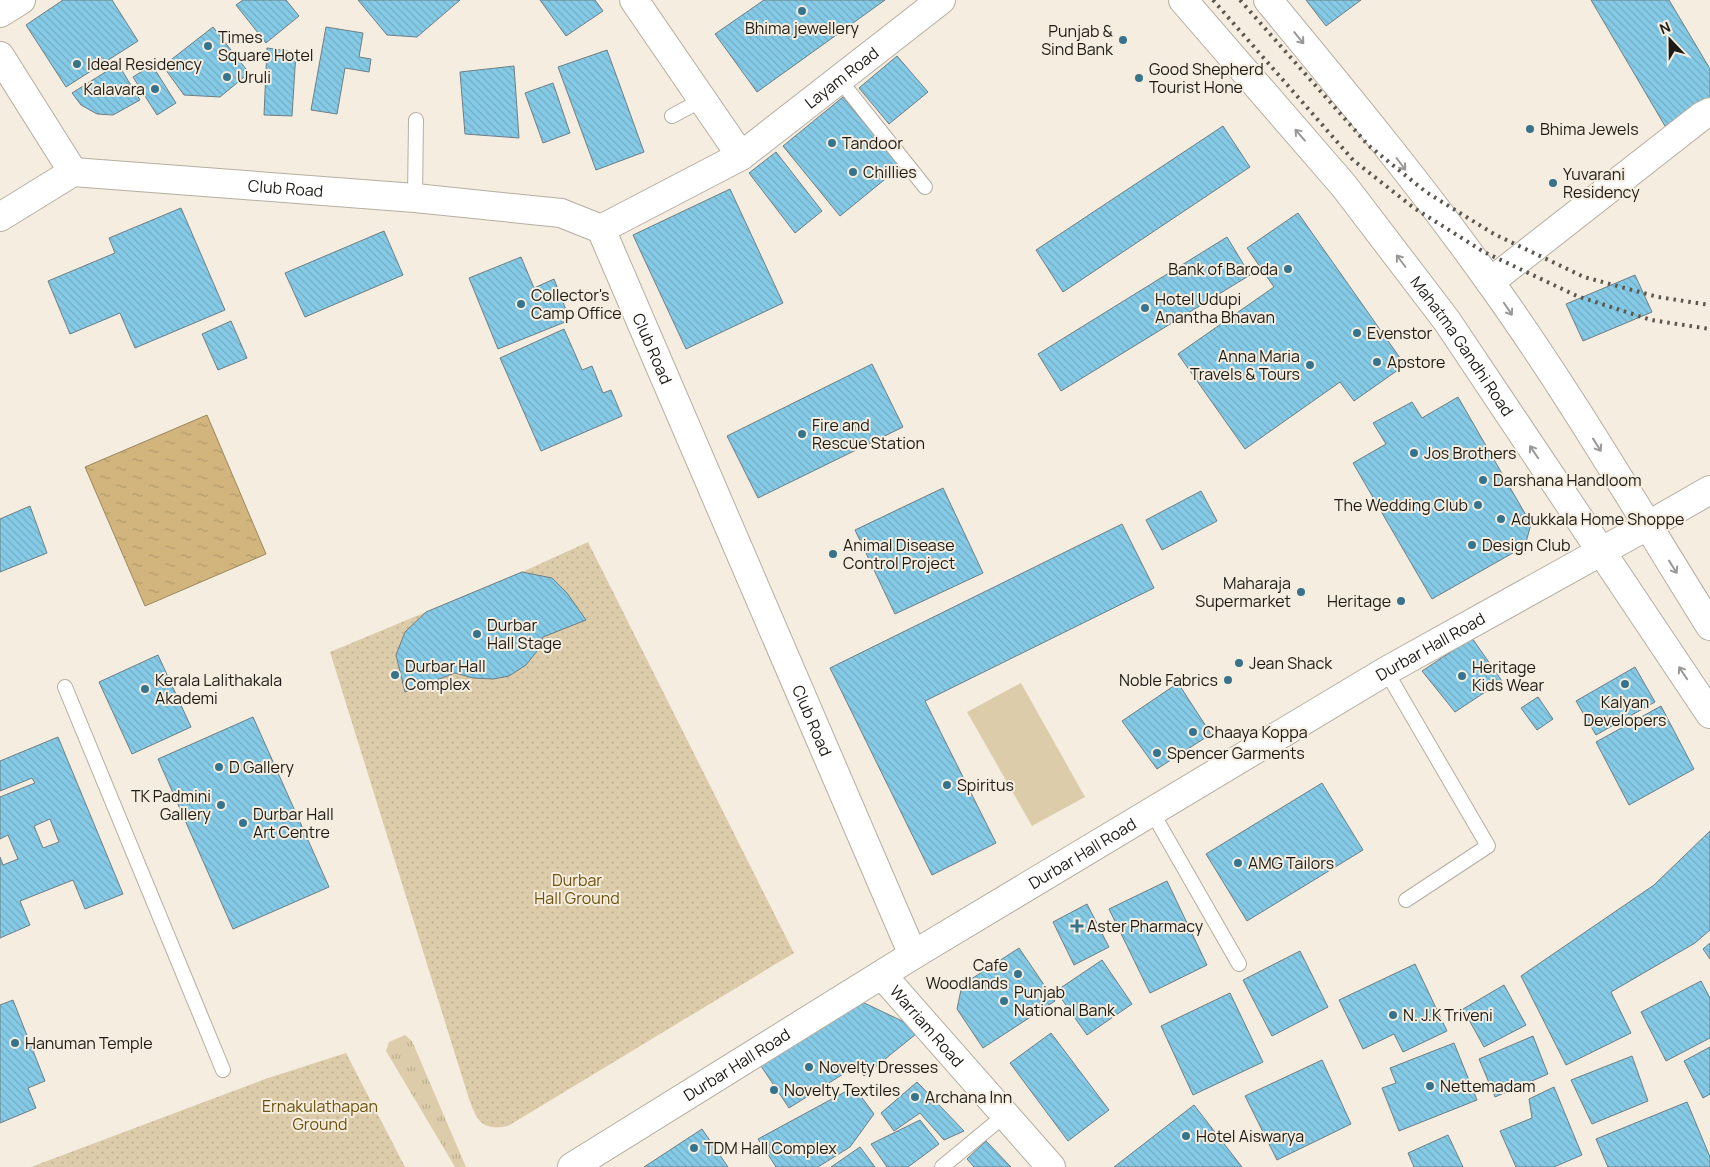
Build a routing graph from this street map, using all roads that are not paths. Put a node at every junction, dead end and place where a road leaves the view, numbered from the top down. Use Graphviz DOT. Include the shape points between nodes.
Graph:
graph roads {
  1 [pos="20,0"];
  2 [pos="634,0"];
  3 [pos="941,0"];
  4 [pos="1183,0"];
  5 [pos="1268,0"];
  6 [pos="0,14"];
  7 [pos="0,56"];
  8 [pos="839,79"];
  9 [pos="702,100"];
  10 [pos="1710,112"];
  11 [pos="672,116"];
  12 [pos="416,120"];
  13 [pos="741,156"];
  14 [pos="73,172"];
  15 [pos="925,187"];
  16 [pos="415,198"];
  17 [pos="0,217"];
  18 [pos="601,230"];
  19 [pos="1490,282"];
  20 [pos="1710,490"];
  21 [pos="1647,526"];
  22 [pos="1600,551"];
  23 [pos="1710,626"];
  24 [pos="1386,671"];
  25 [pos="65,687"];
  26 [pos="1710,714"];
  27 [pos="1152,812"];
  28 [pos="1406,900"];
  29 [pos="913,955"];
  30 [pos="1239,964"];
  31 [pos="882,975"];
  32 [pos="223,1070"];
  33 [pos="1005,1115"];
  34 [pos="572,1167"];
  35 [pos="942,1167"];
  36 [pos="1051,1167"];
  1 -- 6 [label="main road"];
  2 -- 9 [label="main road"];
  3 -- 8 [label="main road, Layam Road"];
  22 -- 4 [label="main road, Mahatma Gandhi Road, one-way" via="1441,314 1344,186"];
  5 -- 19 [label="main road, one-way" via="1372,127"];
  7 -- 14 [label="main road"];
  8 -- 13 [label="main road, Layam Road"];
  8 -- 15 [label="lane"];
  9 -- 11 [label="lane"];
  9 -- 13 [label="main road"];
  10 -- 19 [label="main road"];
  12 -- 16 [label="lane"];
  13 -- 18 [label="main road, Layam Road"];
  14 -- 16 [label="main road, Club Road"];
  14 -- 17 [label="main road"];
  16 -- 18 [label="main road, Club Road" via="561,213"];
  18 -- 29 [label="main road, Club Road"];
  19 -- 21 [label="main road, one-way"];
  20 -- 21 [label="main road, Durbar Hall Road"];
  21 -- 22 [label="main road, Durbar Hall Road"];
  21 -- 23 [label="main road, one-way"];
  22 -- 24 [label="main road, Durbar Hall Road"];
  26 -- 22 [label="main road, Mahatma Gandhi Road, one-way"];
  24 -- 27 [label="main road, Durbar Hall Road"];
  24 -- 28 [label="lane" via="1488,846"];
  25 -- 32 [label="lane"];
  27 -- 29 [label="main road, Durbar Hall Road"];
  27 -- 30 [label="lane"];
  29 -- 31 [label="main road, Durbar Hall Road"];
  31 -- 33 [label="main road, Warriam Road"];
  31 -- 34 [label="main road, Durbar Hall Road"];
  33 -- 35 [label="lane"];
  33 -- 36 [label="main road, Warriam Road"];
}
